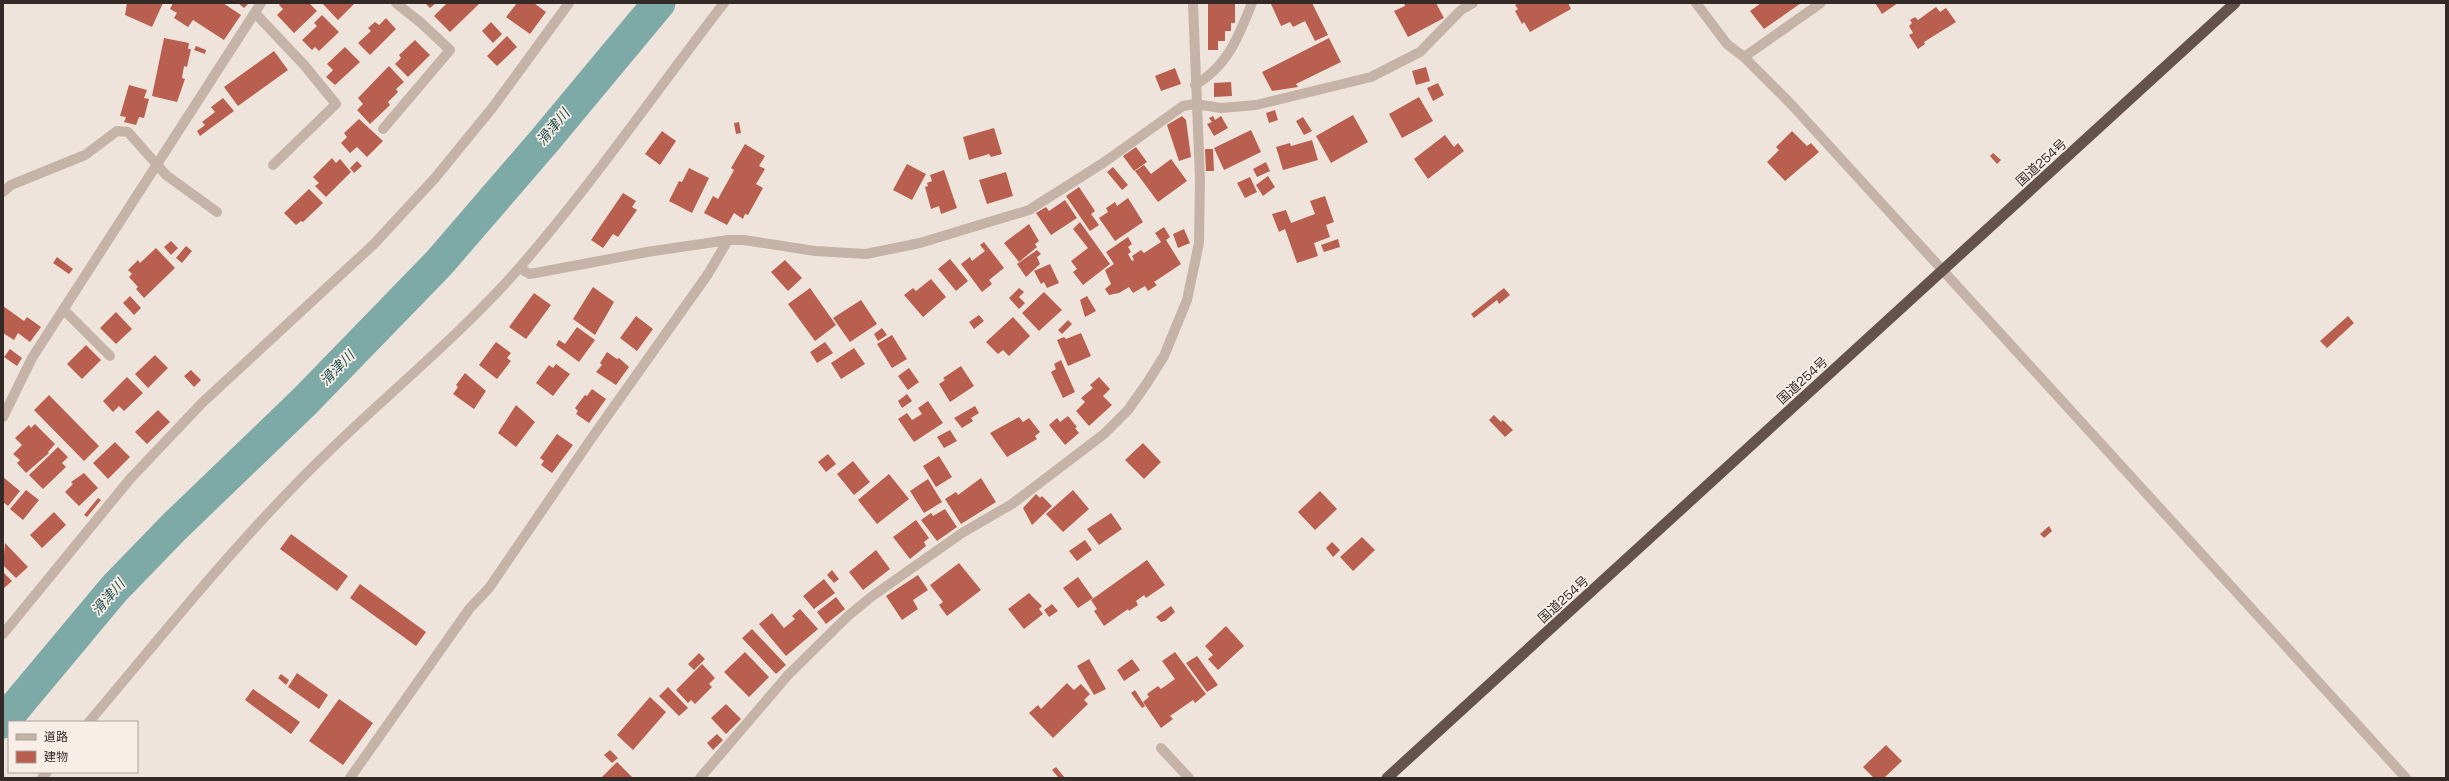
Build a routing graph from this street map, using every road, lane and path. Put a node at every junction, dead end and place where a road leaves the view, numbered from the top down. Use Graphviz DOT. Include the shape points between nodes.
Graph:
graph roads {
  1 [pos="261,3"];
  2 [pos="396,3"];
  3 [pos="569,3"];
  4 [pos="724,3"];
  5 [pos="1193,3"];
  6 [pos="1252,3"];
  7 [pos="1472,3"];
  8 [pos="1696,3"];
  9 [pos="1821,3"];
  10 [pos="2235,3"];
  11 [pos="255,13"];
  12 [pos="1744,57"];
  13 [pos="1195,85"];
  14 [pos="1195,104"];
  15 [pos="383,129"];
  16 [pos="158,164"];
  17 [pos="273,165"];
  18 [pos="3,192"];
  19 [pos="218,212"];
  20 [pos="728,240"];
  21 [pos="519,268"];
  22 [pos="1942,271"];
  23 [pos="64,310"];
  24 [pos="110,356"];
  25 [pos="3,417"];
  26 [pos="3,634"];
  27 [pos="90,721"];
  28 [pos="1160,748"];
  29 [pos="350,778"];
  30 [pos="700,778"];
  31 [pos="1189,778"];
  32 [pos="1387,778"];
  33 [pos="2406,778"];
  1 -- 11 [label="street"];
  2 -- 15 [label="street" via="450,50"];
  3 -- 26 [label="street" via="493,107 435,178 374,244 202,403 130,479"];
  4 -- 21 [label="street" via="606,160"];
  5 -- 13 [label="street"];
  6 -- 13 [label="street" via="1225,60 1211,76"];
  7 -- 14 [label="street" via="1461,10 1420,52 1371,77 1256,106 1221,108"];
  8 -- 12 [label="street" via="1727,44"];
  9 -- 12 [label="street"];
  10 -- 22 [label="highway, 国道254号"];
  11 -- 16 [label="street"];
  11 -- 17 [label="street" via="305,66 336,104"];
  12 -- 22 [label="street" via="1790,103"];
  13 -- 14 [label="street"];
  14 -- 20 [label="street" via="1174,111 1131,144 1029,210 920,243 866,254"];
  14 -- 30 [label="street" via="1200,214 1194,273 1187,300 1164,356 1128,410 1104,434 1012,504 962,533 848,616 788,675"];
  16 -- 18 [label="street" via="128,132 117,131 85,155 11,185"];
  16 -- 19 [label="street" via="166,176"];
  16 -- 23 [label="street"];
  20 -- 21 [label="street" via="530,274"];
  20 -- 29 [label="street" via="708,274 489,588 470,608"];
  21 -- 27 [label="street" via="446,344 323,457 234,550"];
  22 -- 32 [label="highway, 国道254号"];
  22 -- 33 [label="street"];
  23 -- 24 [label="street"];
  23 -- 25 [label="street" via="32,358"];
  28 -- 31 [label="street"];
}
